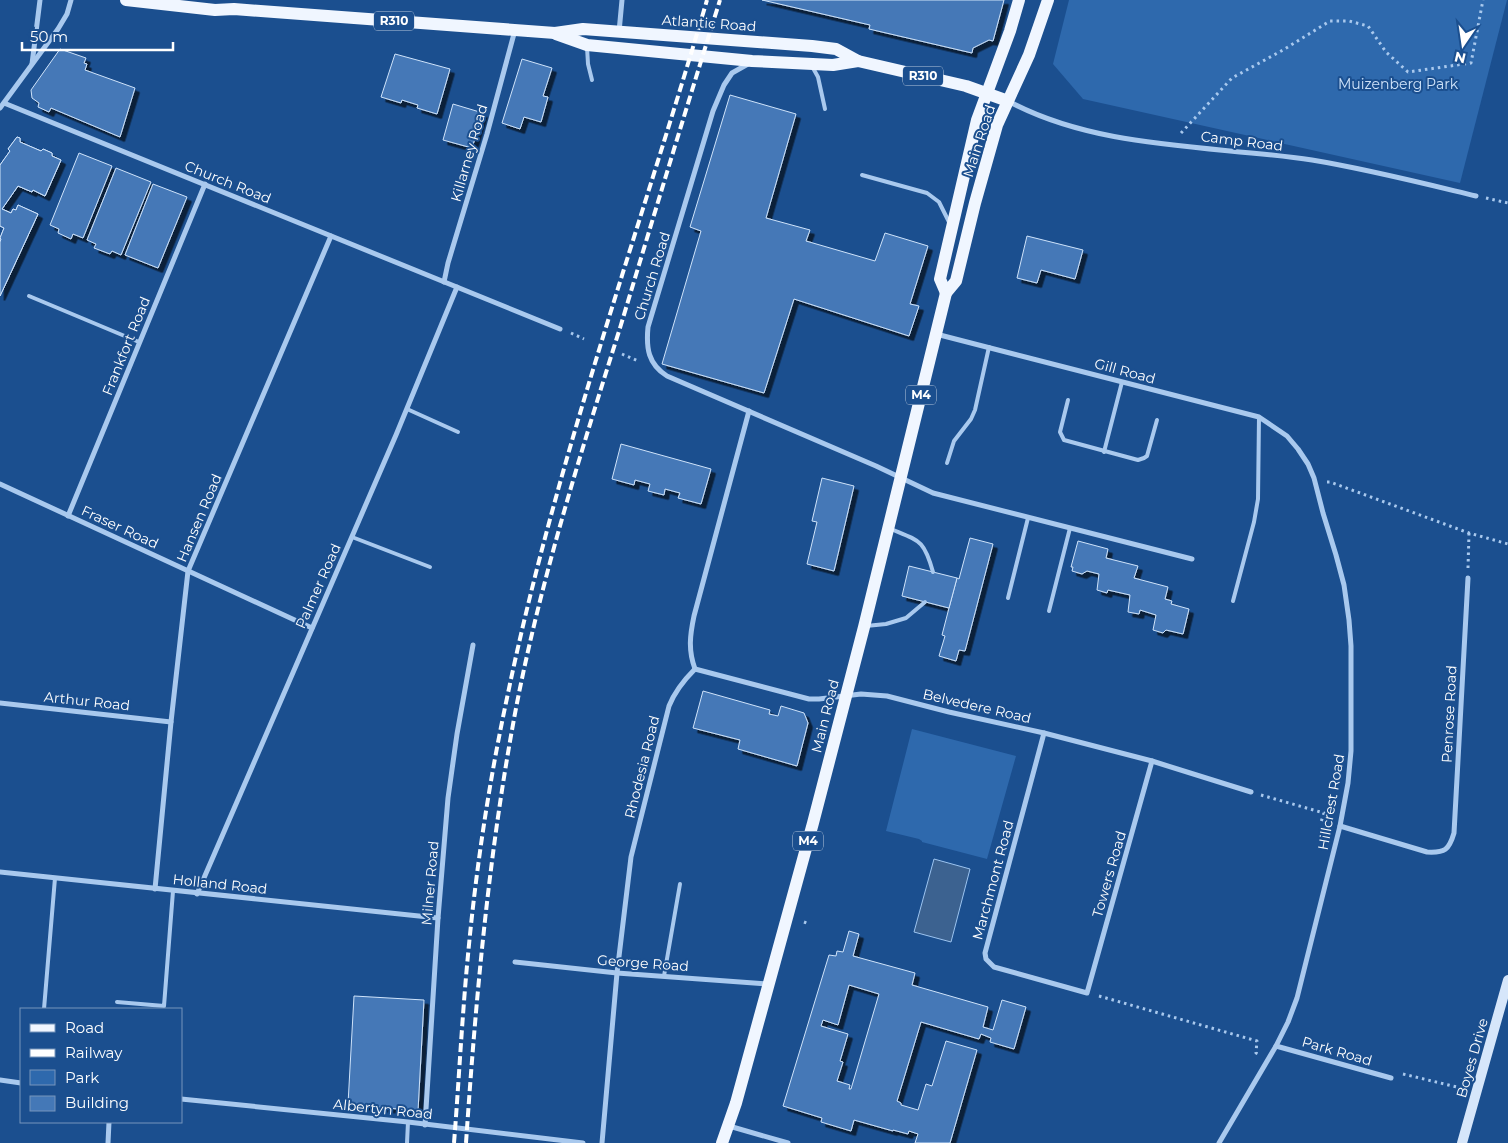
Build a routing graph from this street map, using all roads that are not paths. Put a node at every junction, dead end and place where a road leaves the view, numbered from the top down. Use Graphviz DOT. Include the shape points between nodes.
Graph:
graph roads {
  1 [pos="40,0"];
  2 [pos="71,0"];
  3 [pos="126,0"];
  4 [pos="219,0"];
  5 [pos="622,0"];
  6 [pos="1020,0"];
  7 [pos="1048,0"];
  8 [pos="234,9"];
  9 [pos="516,30"];
  10 [pos="619,32"];
  11 [pos="555,33"];
  12 [pos="587,45"];
  13 [pos="752,61"];
  14 [pos="858,61"];
  15 [pos="810,63"];
  16 [pos="32,64"];
  17 [pos="592,80"];
  18 [pos="987,93"];
  19 [pos="1008,101"];
  20 [pos="2,105"];
  21 [pos="825,108"];
  22 [pos="862,175"];
  23 [pos="205,184"];
  24 [pos="1476,196"];
  25 [pos="952,226"];
  26 [pos="331,236"];
  27 [pos="444,282"];
  28 [pos="457,287"];
  29 [pos="946,293"];
  30 [pos="29,296"];
  31 [pos="560,329"];
  32 [pos="936,334"];
  33 [pos="139,342"];
  34 [pos="989,347"];
  35 [pos="1122,382"];
  36 [pos="1068,400"];
  37 [pos="407,409"];
  38 [pos="748,411"];
  39 [pos="1259,417"];
  40 [pos="1157,420"];
  41 [pos="458,432"];
  42 [pos="1298,449"];
  43 [pos="1104,452"];
  44 [pos="947,463"];
  45 [pos="900,477"];
  46 [pos="0,484"];
  47 [pos="68,516"];
  48 [pos="1028,518"];
  49 [pos="887,527"];
  50 [pos="1070,528"];
  51 [pos="352,537"];
  52 [pos="1192,559"];
  53 [pos="430,567"];
  54 [pos="188,571"];
  55 [pos="933,572"];
  56 [pos="1468,578"];
  57 [pos="1008,598"];
  58 [pos="1233,601"];
  59 [pos="925,602"];
  60 [pos="1049,611"];
  61 [pos="864,626"];
  62 [pos="312,628"];
  63 [pos="473,645"];
  64 [pos="695,669"];
  65 [pos="846,697"];
  66 [pos="0,703"];
  67 [pos="171,722"];
  68 [pos="1044,732"];
  69 [pos="1152,761"];
  70 [pos="1251,792"];
  71 [pos="1340,826"];
  72 [pos="0,872"];
  73 [pos="55,878"];
  74 [pos="680,884"];
  75 [pos="155,889"];
  76 [pos="173,891"];
  77 [pos="197,894"];
  78 [pos="438,918"];
  79 [pos="515,962"];
  80 [pos="617,973"];
  81 [pos="664,976"];
  82 [pos="1508,980"];
  83 [pos="770,984"];
  84 [pos="1087,993"];
  85 [pos="118,1002"];
  86 [pos="44,1008"];
  87 [pos="1276,1046"];
  88 [pos="1391,1078"];
  89 [pos="0,1080"];
  90 [pos="20,1083"];
  91 [pos="182,1099"];
  92 [pos="408,1122"];
  93 [pos="109,1123"];
  94 [pos="425,1124"];
  95 [pos="728,1125"];
  96 [pos="108,1143"];
  97 [pos="407,1143"];
  98 [pos="582,1143"];
  99 [pos="602,1143"];
  100 [pos="722,1143"];
  101 [pos="788,1143"];
  102 [pos="1218,1143"];
  103 [pos="1462,1143"];
  1 -- 16 [label="street"];
  2 -- 16 [label="street" via="68,14"];
  3 -- 8 [label="main road, R310" via="215,10"];
  4 -- 8 [label="main road, R310"];
  5 -- 10 [label="street"];
  6 -- 18 [label="main road, Main Road / M4"];
  7 -- 19 [label="main road, Main Road / M4"];
  8 -- 9 [label="main road, Atlantic Road / R310"];
  9 -- 11 [label="main road, Atlantic Road / R310"];
  9 -- 27 [label="street, Killarney Road"];
  10 -- 11 [label="main road, Atlantic Road / R310" via="583,29"];
  10 -- 14 [label="main road, Atlantic Road / R310" via="836,49"];
  11 -- 12 [label="main road, Atlantic Road / R310"];
  12 -- 13 [label="main road, Atlantic Road / R310"];
  12 -- 17 [label="lane"];
  13 -- 15 [label="main road, Atlantic Road / R310"];
  13 -- 38 [label="street, Church Road" via="732,74 716,105 647,337 651,362 661,372"];
  14 -- 15 [label="main road, Atlantic Road / R310" via="833,65"];
  14 -- 18 [label="main road, Atlantic Road / R310"];
  15 -- 21 [label="lane" via="818,77"];
  16 -- 20 [label="street"];
  18 -- 19 [label="main road, Atlantic Road / R310"];
  18 -- 25 [label="main road, Main Road / M4" via="977,120"];
  19 -- 24 [label="street, Camp Road" via="1056,122 1082,129 1144,141 1312,160"];
  19 -- 29 [label="main road, Main Road / M4" via="997,125 956,281"];
  20 -- 23 [label="street, Church Road"];
  22 -- 25 [label="lane" via="927,193 939,202"];
  23 -- 26 [label="street, Church Road"];
  23 -- 33 [label="street, Frankfort Road"];
  25 -- 29 [label="main road, Main Road / M4" via="940,279"];
  26 -- 27 [label="street, Church Road"];
  26 -- 54 [label="street, Hansen Road"];
  27 -- 28 [label="street, Church Road"];
  28 -- 31 [label="street"];
  28 -- 37 [label="street, Palmer Road"];
  29 -- 32 [label="main road, Main Road / M4"];
  30 -- 33 [label="lane"];
  32 -- 34 [label="street, Gill Road"];
  32 -- 45 [label="main road, Main Road / M4"];
  33 -- 47 [label="street, Frankfort Road"];
  34 -- 35 [label="street, Gill Road"];
  34 -- 44 [label="lane" via="975,410 954,441"];
  35 -- 39 [label="street, Gill Road"];
  35 -- 43 [label="lane"];
  36 -- 43 [label="lane" via="1060,432 1062,438 1066,442"];
  37 -- 41 [label="lane"];
  37 -- 51 [label="street, Palmer Road"];
  38 -- 45 [label="street, Church Road"];
  38 -- 64 [label="street" via="694,616 690,637"];
  39 -- 42 [label="street, Gill Road" via="1287,436"];
  39 -- 58 [label="lane" via="1258,499"];
  40 -- 43 [label="lane" via="1144,458 1138,460"];
  42 -- 71 [label="street, Hillcrest Road" via="1314,478 1338,563 1349,620 1351,751"];
  45 -- 48 [label="street, Church Road" via="933,493"];
  45 -- 49 [label="main road, Main Road / M4"];
  46 -- 47 [label="street, Fraser Road"];
  47 -- 54 [label="street, Fraser Road"];
  48 -- 50 [label="street, Church Road"];
  48 -- 57 [label="lane"];
  49 -- 55 [label="lane" via="916,539 928,552"];
  49 -- 61 [label="main road, Main Road / M4"];
  50 -- 52 [label="street, Church Road"];
  50 -- 60 [label="lane"];
  51 -- 53 [label="lane"];
  51 -- 62 [label="street, Palmer Road"];
  54 -- 62 [label="street, Fraser Road"];
  54 -- 67 [label="street, Hansen Road"];
  56 -- 71 [label="street, Penrose Road" via="1451,844 1438,853 1415,850"];
  59 -- 61 [label="lane" via="906,618"];
  61 -- 65 [label="main road, Main Road / M4"];
  62 -- 77 [label="street, Palmer Road"];
  63 -- 78 [label="street, Milner Road" via="456,734"];
  64 -- 65 [label="street, Belvedere Road" via="797,697"];
  64 -- 80 [label="street, Rhodesia Road" via="674,693 669,706 631,857"];
  65 -- 68 [label="street, Belvedere Road" via="861,694 887,696"];
  65 -- 83 [label="main road, Main Road / M4"];
  66 -- 67 [label="street, Arthur Road"];
  67 -- 75 [label="street, Hansen Road"];
  68 -- 69 [label="street, Belvedere Road"];
  68 -- 84 [label="street, Marchmont Road" via="986,946 986,959 994,967"];
  69 -- 70 [label="street, Belvedere Road"];
  69 -- 84 [label="street, Towers Road"];
  71 -- 87 [label="street, Hillcrest Road" via="1297,998"];
  72 -- 73 [label="street, Holland Road"];
  73 -- 75 [label="street, Holland Road"];
  73 -- 86 [label="lane"];
  74 -- 81 [label="lane"];
  75 -- 76 [label="street, Holland Road"];
  76 -- 77 [label="street, Holland Road"];
  76 -- 85 [label="lane" via="164,1006"];
  77 -- 78 [label="street, Holland Road"];
  78 -- 94 [label="street, Milner Road"];
  79 -- 80 [label="street, George Road"];
  80 -- 81 [label="street, George Road"];
  80 -- 99 [label="street, Rhodesia Road"];
  81 -- 83 [label="street, George Road"];
  82 -- 103 [label="main road, Boyes Drive"];
  83 -- 95 [label="main road, Main Road / M4"];
  87 -- 88 [label="street, Park Road"];
  87 -- 102 [label="street, Hillcrest Road"];
  89 -- 90 [label="street"];
  91 -- 92 [label="street, Albertyn Road"];
  92 -- 94 [label="street, Albertyn Road"];
  92 -- 97 [label="lane"];
  93 -- 96 [label="street"];
  94 -- 98 [label="street, Albertyn Road"];
  95 -- 100 [label="main road, Main Road / M4"];
  95 -- 101 [label="street"];
}
